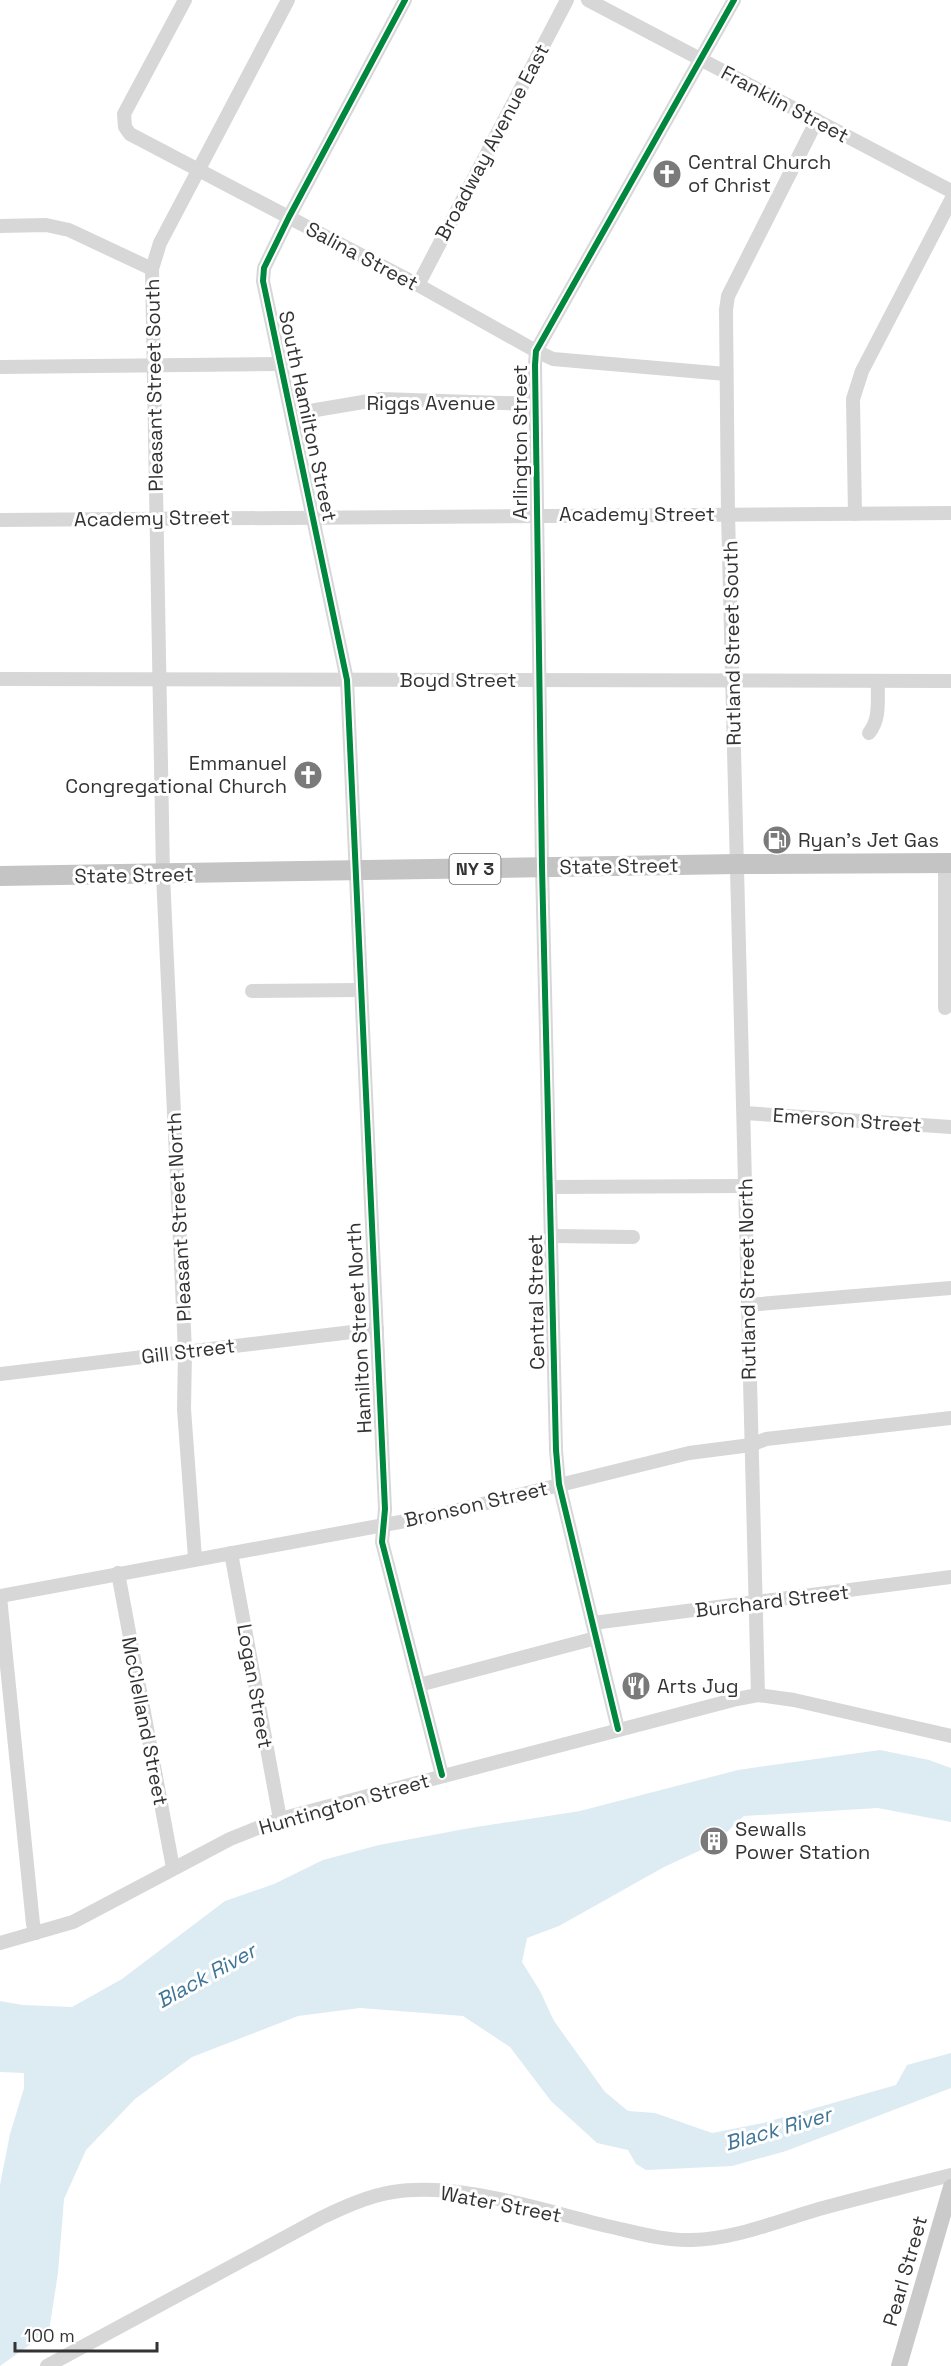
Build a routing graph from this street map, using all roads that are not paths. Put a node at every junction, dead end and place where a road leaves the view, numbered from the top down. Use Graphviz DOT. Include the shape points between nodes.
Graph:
graph roads {
  1 [pos="185,0"];
  2 [pos="288,0"];
  3 [pos="405,0"];
  4 [pos="567,0"];
  5 [pos="588,0"];
  6 [pos="734,0"];
  7 [pos="700,59"];
  8 [pos="817,120"];
  9 [pos="199,168"];
  10 [pos="951,191"];
  11 [pos="951,200"];
  12 [pos="289,217"];
  13 [pos="0,226"];
  14 [pos="152,269"];
  15 [pos="418,285"];
  16 [pos="536,351"];
  17 [pos="280,364"];
  18 [pos="155,366"];
  19 [pos="0,368"];
  20 [pos="726,374"];
  21 [pos="535,404"];
  22 [pos="292,414"];
  23 [pos="951,513"];
  24 [pos="728,514"];
  25 [pos="855,514"];
  26 [pos="537,515"];
  27 [pos="312,517"];
  28 [pos="156,518"];
  29 [pos="0,520"];
  30 [pos="0,679"];
  31 [pos="160,680"];
  32 [pos="347,680"];
  33 [pos="539,680"];
  34 [pos="878,681"];
  35 [pos="951,681"];
  36 [pos="733,682"];
  37 [pos="869,733"];
  38 [pos="948,863"];
  39 [pos="738,864"];
  40 [pos="542,867"];
  41 [pos="356,871"];
  42 [pos="163,875"];
  43 [pos="0,876"];
  44 [pos="949,931"];
  45 [pos="359,990"];
  46 [pos="252,991"];
  47 [pos="945,1008"];
  48 [pos="744,1113"];
  49 [pos="951,1127"];
  50 [pos="745,1186"];
  51 [pos="550,1187"];
  52 [pos="551,1236"];
  53 [pos="633,1237"];
  54 [pos="951,1288"];
  55 [pos="748,1305"];
  56 [pos="377,1329"];
  57 [pos="185,1351"];
  58 [pos="0,1374"];
  59 [pos="951,1418"];
  60 [pos="751,1444"];
  61 [pos="559,1484"];
  62 [pos="382,1526"];
  63 [pos="231,1553"];
  64 [pos="195,1558"];
  65 [pos="118,1573"];
  66 [pos="951,1577"];
  67 [pos="0,1596"];
  68 [pos="756,1603"];
  69 [pos="593,1623"];
  70 [pos="596,1638"];
  71 [pos="419,1685"];
  72 [pos="758,1695"];
  73 [pos="618,1729"];
  74 [pos="951,1736"];
  75 [pos="442,1775"];
  76 [pos="280,1819"];
  77 [pos="173,1868"];
  78 [pos="36,1933"];
  79 [pos="0,1943"];
  80 [pos="951,2175"];
  81 [pos="951,2187"];
  82 [pos="46,2366"];
  83 [pos="899,2366"];
  1 -- 9 [label="street, Salina Street" via="124,114 124,127 130,134"];
  2 -- 9 [label="street, Pleasant Street South"];
  3 -- 12 [label="street, South Hamilton Street"];
  4 -- 15 [label="street, Broadway Avenue East"];
  5 -- 7 [label="street, Franklin Street"];
  6 -- 7 [label="street, Arlington Street"];
  7 -- 8 [label="street, Franklin Street"];
  7 -- 16 [label="street, Arlington Street"];
  8 -- 10 [label="street, Franklin Street"];
  8 -- 20 [label="street, Rutland Street South" via="728,296"];
  9 -- 12 [label="street, Salina Street"];
  9 -- 14 [label="street, Pleasant Street South" via="160,243"];
  11 -- 25 [label="street" via="862,371 853,399"];
  12 -- 15 [label="street, Salina Street"];
  12 -- 17 [label="street, South Hamilton Street" via="264,268 264,289"];
  13 -- 14 [label="street" via="46,225 69,230"];
  14 -- 18 [label="street, Pleasant Street South"];
  15 -- 16 [label="street, Salina Street"];
  16 -- 20 [label="street, Salina Street" via="553,358"];
  16 -- 21 [label="street, Arlington Street"];
  17 -- 18 [label="street"];
  17 -- 22 [label="street, South Hamilton Street"];
  18 -- 19 [label="street"];
  18 -- 28 [label="street, Pleasant Street South"];
  20 -- 24 [label="street, Rutland Street South"];
  21 -- 22 [label="street, Riggs Avenue" via="381,399"];
  21 -- 26 [label="street, Arlington Street"];
  22 -- 27 [label="street, South Hamilton Street"];
  23 -- 25 [label="street, Academy Street"];
  24 -- 25 [label="street, Academy Street"];
  24 -- 26 [label="street, Academy Street"];
  24 -- 36 [label="street, Rutland Street South"];
  26 -- 27 [label="street, Academy Street"];
  26 -- 33 [label="street, Arlington Street"];
  27 -- 28 [label="street, Academy Street"];
  27 -- 32 [label="street, South Hamilton Street"];
  28 -- 29 [label="street, Academy Street"];
  28 -- 31 [label="street, Pleasant Street South"];
  30 -- 31 [label="street, Boyd Street"];
  31 -- 32 [label="street, Boyd Street"];
  31 -- 42 [label="street, Pleasant Street South"];
  32 -- 33 [label="street, Boyd Street"];
  32 -- 41 [label="street, South Hamilton Street"];
  33 -- 36 [label="street, Boyd Street"];
  33 -- 40 [label="street, Arlington Street"];
  34 -- 35 [label="street, Boyd Street"];
  34 -- 36 [label="street, Boyd Street"];
  34 -- 37 [label="street" via="876,724"];
  36 -- 39 [label="street, Rutland Street South"];
  38 -- 39 [label="highway, State Street / NY 3"];
  38 -- 44 [label="street"];
  39 -- 40 [label="highway, State Street / NY 3"];
  39 -- 48 [label="street, Rutland Street North"];
  40 -- 41 [label="highway, State Street / NY 3"];
  40 -- 51 [label="street, Central Street"];
  41 -- 42 [label="highway, State Street / NY 3"];
  41 -- 45 [label="street, Hamilton Street North"];
  42 -- 43 [label="highway, State Street / NY 3"];
  42 -- 57 [label="street, Pleasant Street North"];
  44 -- 47 [label="street"];
  45 -- 46 [label="street"];
  45 -- 56 [label="street, Hamilton Street North"];
  48 -- 49 [label="street, Emerson Street"];
  48 -- 50 [label="street, Rutland Street North"];
  50 -- 51 [label="street"];
  50 -- 55 [label="street, Rutland Street North"];
  51 -- 52 [label="street, Central Street"];
  52 -- 53 [label="street"];
  52 -- 61 [label="street, Central Street"];
  54 -- 55 [label="street"];
  55 -- 60 [label="street, Rutland Street North"];
  56 -- 57 [label="street, Gill Street"];
  56 -- 62 [label="street, Hamilton Street North" via="385,1509"];
  57 -- 58 [label="street, Gill Street"];
  57 -- 64 [label="street, Pleasant Street North" via="184,1409"];
  59 -- 60 [label="street, Bronson Street" via="766,1438"];
  60 -- 61 [label="street, Bronson Street" via="689,1453"];
  60 -- 68 [label="street, Rutland Street North"];
  61 -- 62 [label="street, Bronson Street"];
  61 -- 69 [label="street, Central Street"];
  62 -- 63 [label="street, Bronson Street"];
  62 -- 71 [label="street, Hamilton Street North" via="382,1542"];
  63 -- 64 [label="street, Bronson Street"];
  63 -- 76 [label="street, Logan Street"];
  64 -- 65 [label="street, Bronson Street"];
  65 -- 67 [label="street, Bronson Street"];
  65 -- 77 [label="street, McClelland Street"];
  66 -- 68 [label="street, Burchard Street"];
  67 -- 78 [label="street"];
  68 -- 69 [label="street, Burchard Street"];
  68 -- 72 [label="street, Rutland Street North"];
  69 -- 70 [label="street, Central Street"];
  70 -- 71 [label="street"];
  70 -- 73 [label="street, Central Street"];
  71 -- 75 [label="street, Hamilton Street North"];
  72 -- 73 [label="street, Huntington Street"];
  72 -- 74 [label="street, Huntington Street"];
  73 -- 75 [label="street, Huntington Street"];
  75 -- 76 [label="street, Huntington Street"];
  76 -- 77 [label="street, Huntington Street"];
  77 -- 78 [label="street, Huntington Street" via="73,1922"];
  78 -- 79 [label="street, Huntington Street"];
  80 -- 82 [label="street, Water Street" via="715,2239 690,2241 653,2237 465,2193 431,2189 392,2192 350,2204 321,2218"];
  81 -- 83 [label="main road, Pearl Street"];
}
